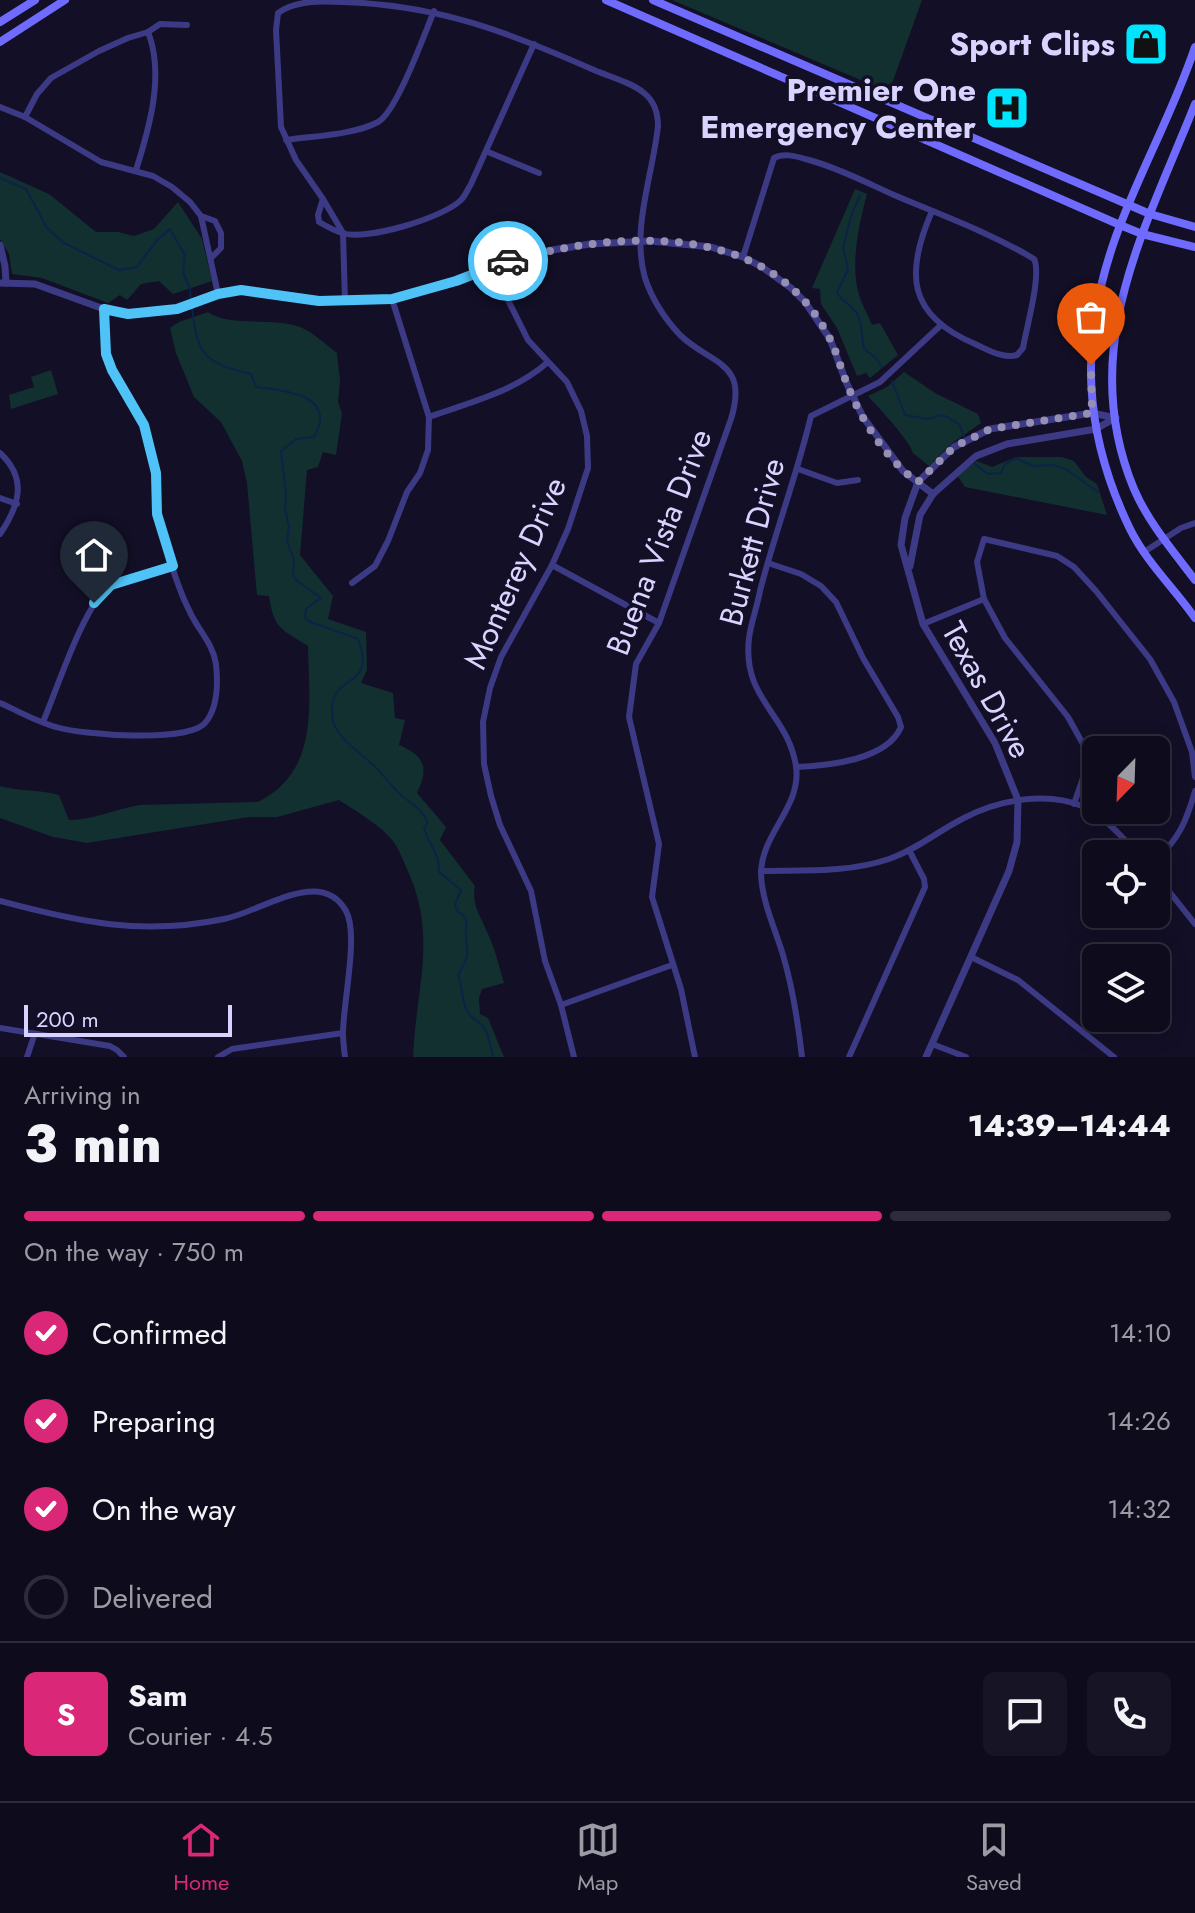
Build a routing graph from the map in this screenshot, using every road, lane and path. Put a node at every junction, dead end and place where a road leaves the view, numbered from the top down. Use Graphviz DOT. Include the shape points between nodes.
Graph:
graph roads {
  1 [pos="35,0"];
  2 [pos="65,0"];
  3 [pos="606,0"];
  4 [pos="653,0"];
  5 [pos="434,11"];
  6 [pos="0,22"];
  7 [pos="187,25"];
  8 [pos="148,32"];
  9 [pos="0,42"];
  10 [pos="534,44"];
  11 [pos="1195,47"];
  12 [pos="1195,104"];
  13 [pos="0,107"];
  14 [pos="25,117"];
  15 [pos="934,120"];
  16 [pos="286,140"];
  17 [pos="926,140"];
  18 [pos="488,152"];
  19 [pos="136,170"];
  20 [pos="539,173"];
  21 [pos="323,199"];
  22 [pos="1129,204"];
  23 [pos="932,211"];
  24 [pos="1150,214"];
  25 [pos="201,216"];
  26 [pos="1120,225"];
  27 [pos="1195,227"];
  28 [pos="343,233"];
  29 [pos="1142,234"];
  30 [pos="641,241"];
  31 [pos="0,245"];
  32 [pos="1195,247"];
  33 [pos="743,257"];
  34 [pos="211,258"];
  35 [pos="491,266"];
  36 [pos="3,283"];
  37 [pos="218,294"];
  38 [pos="392,299"];
  39 [pos="345,301"];
  40 [pos="104,309"];
  41 [pos="941,325"];
  42 [pos="548,362"];
  43 [pos="851,395"];
  44 [pos="1092,413"];
  45 [pos="429,417"];
  46 [pos="1116,418"];
  47 [pos="1037,421"];
  48 [pos="1096,429"];
  49 [pos="985,432"];
  50 [pos="1040,439"];
  51 [pos="954,447"];
  52 [pos="990,449"];
  53 [pos="0,453"];
  54 [pos="968,462"];
  55 [pos="798,469"];
  56 [pos="858,480"];
  57 [pos="918,482"];
  58 [pos="933,494"];
  59 [pos="0,498"];
  60 [pos="17,504"];
  61 [pos="1195,523"];
  62 [pos="0,534"];
  63 [pos="1163,539"];
  64 [pos="1144,552"];
  65 [pos="768,563"];
  66 [pos="552,565"];
  67 [pos="173,566"];
  68 [pos="909,568"];
  69 [pos="1195,580"];
  70 [pos="352,583"];
  71 [pos="984,599"];
  72 [pos="1195,618"];
  73 [pos="659,623"];
  74 [pos="923,624"];
  75 [pos="0,703"];
  76 [pos="43,722"];
  77 [pos="796,767"];
  78 [pos="1195,777"];
  79 [pos="1195,791"];
  80 [pos="1018,800"];
  81 [pos="1074,804"];
  82 [pos="1122,840"];
  83 [pos="1170,847"];
  84 [pos="909,850"];
  85 [pos="761,871"];
  86 [pos="1170,893"];
  87 [pos="0,901"];
  88 [pos="1195,924"];
  89 [pos="971,957"];
  90 [pos="672,965"];
  91 [pos="561,1005"];
  92 [pos="0,1028"];
  93 [pos="343,1033"];
  94 [pos="34,1036"];
  95 [pos="932,1044"];
  96 [pos="27,1057"];
  97 [pos="124,1057"];
  98 [pos="218,1057"];
  99 [pos="345,1057"];
  100 [pos="574,1057"];
  101 [pos="695,1057"];
  102 [pos="802,1057"];
  103 [pos="849,1057"];
  104 [pos="926,1057"];
  105 [pos="966,1057"];
  106 [pos="1113,1057"];
  1 -- 6 [label="main road"];
  2 -- 9 [label="main road"];
  3 -- 17 [label="main road"];
  4 -- 15 [label="main road"];
  5 -- 10 [label="street"];
  5 -- 16 [label="street" via="394,103 379,121"];
  5 -- 16 [label="street" via="339,1 294,3 278,13 278,109"];
  7 -- 8 [label="street" via="160,24"];
  8 -- 14 [label="street" via="51,78"];
  8 -- 19 [label="street" via="154,89"];
  10 -- 18 [label="street"];
  10 -- 30 [label="street" via="645,93 654,106 657,132"];
  11 -- 22 [label="main road"];
  12 -- 24 [label="main road"];
  13 -- 14 [label="street"];
  14 -- 19 [label="street" via="101,162"];
  15 -- 17 [label="main road"];
  15 -- 22 [label="main road"];
  16 -- 21 [label="street"];
  17 -- 26 [label="main road"];
  18 -- 20 [label="street"];
  18 -- 28 [label="street" via="466,192 449,209 398,228"];
  19 -- 25 [label="street" via="172,187"];
  21 -- 28 [label="street"];
  21 -- 28 [label="street" via="319,222"];
  22 -- 24 [label="main road"];
  22 -- 26 [label="main road"];
  23 -- 33 [label="street" via="824,165 786,155 774,158"];
  23 -- 41 [label="street" via="918,245 915,272 922,300"];
  23 -- 41 [label="street" via="1036,262 1019,354 1004,356"];
  24 -- 27 [label="main road"];
  24 -- 29 [label="main road"];
  25 -- 34 [label="street"];
  25 -- 34 [label="street" via="215,221 221,233 221,248"];
  26 -- 29 [label="main road"];
  26 -- 44 [label="main road" via="1094,317"];
  28 -- 39 [label="street"];
  29 -- 32 [label="main road"];
  29 -- 46 [label="main road" via="1115,328"];
  30 -- 33 [label="street" via="705,245"];
  30 -- 35 [label="street" via="560,248"];
  30 -- 73 [label="street, Buena Vista Drive" via="646,281 666,317 683,337 718,360 735,389 733,411"];
  31 -- 36 [label="street"];
  33 -- 43 [label="street" via="782,280 817,317"];
  34 -- 37 [label="street"];
  35 -- 38 [label="street"];
  35 -- 42 [label="street, Monterey Drive" via="528,340"];
  36 -- 40 [label="street" via="35,284"];
  37 -- 39 [label="street" via="241,290"];
  37 -- 40 [label="street" via="177,309 128,314"];
  38 -- 39 [label="street"];
  38 -- 45 [label="street"];
  40 -- 67 [label="street" via="106,354 144,425 156,473 157,514"];
  41 -- 43 [label="street, Burkett Drive" via="886,377"];
  42 -- 45 [label="street" via="506,391"];
  42 -- 66 [label="street, Monterey Drive" via="567,382 581,411 588,468"];
  43 -- 55 [label="street, Burkett Drive" via="811,416"];
  43 -- 57 [label="street" via="903,471"];
  44 -- 46 [label="street, Texas Drive"];
  44 -- 47 [label="street, Texas Drive"];
  44 -- 48 [label="main road"];
  45 -- 70 [label="street" via="428,450 420,473 375,566"];
  46 -- 48 [label="street, Texas Drive"];
  46 -- 63 [label="main road" via="1135,490"];
  47 -- 49 [label="street, Texas Drive"];
  47 -- 50 [label="street"];
  48 -- 50 [label="street, Texas Drive"];
  48 -- 64 [label="main road" via="1107,472"];
  49 -- 51 [label="street, Texas Drive"];
  49 -- 52 [label="street"];
  50 -- 52 [label="street, Texas Drive"];
  51 -- 54 [label="street"];
  51 -- 57 [label="street, Texas Drive"];
  52 -- 54 [label="street, Texas Drive"];
  53 -- 60 [label="street" via="15,475"];
  54 -- 58 [label="street, Texas Drive"];
  55 -- 56 [label="street" via="837,483"];
  55 -- 65 [label="street, Burkett Drive"];
  57 -- 58 [label="street"];
  57 -- 68 [label="street, Texas Drive" via="901,545"];
  58 -- 68 [label="street, Texas Drive" via="920,515"];
  59 -- 60 [label="street"];
  60 -- 62 [label="street"];
  61 -- 63 [label="street"];
  63 -- 64 [label="street"];
  63 -- 69 [label="main road"];
  64 -- 72 [label="main road"];
  65 -- 77 [label="street, Burkett Drive" via="747,667 788,736"];
  65 -- 77 [label="street" via="801,574 836,602 901,727 898,735 862,757"];
  66 -- 73 [label="street"];
  66 -- 91 [label="street, Monterey Drive" via="501,657 483,722 491,796 531,891 545,961"];
  67 -- 76 [label="street" via="102,592"];
  67 -- 76 [label="street" via="189,612 216,663 216,698 203,725 190,731 123,736"];
  68 -- 74 [label="street, Texas Drive"];
  71 -- 74 [label="street"];
  71 -- 78 [label="street" via="977,562 984,539 1057,556 1074,567 1150,659 1174,702"];
  71 -- 81 [label="street" via="1005,638 1083,744 1084,775"];
  73 -- 90 [label="street, Buena Vista Drive" via="636,664 629,717 659,844 652,897"];
  74 -- 80 [label="street, Texas Drive" via="995,743"];
  75 -- 76 [label="street"];
  77 -- 85 [label="street" via="794,795 769,839"];
  79 -- 83 [label="street"];
  80 -- 81 [label="street"];
  80 -- 84 [label="street" via="966,816"];
  80 -- 89 [label="street, Texas Drive" via="1013,858"];
  81 -- 82 [label="street" via="1085,807"];
  84 -- 85 [label="street" via="867,866"];
  84 -- 103 [label="street" via="925,887"];
  85 -- 102 [label="street" via="763,896 797,1011"];
  86 -- 88 [label="street"];
  87 -- 93 [label="street" via="74,921 122,927 221,920 303,891 331,894 345,909 351,932"];
  89 -- 95 [label="street, Texas Drive"];
  89 -- 106 [label="street" via="1018,980"];
  90 -- 91 [label="street"];
  90 -- 101 [label="street, Buena Vista Drive"];
  91 -- 100 [label="street, Monterey Drive"];
  92 -- 94 [label="street"];
  93 -- 98 [label="street" via="232,1049"];
  93 -- 99 [label="street"];
  94 -- 96 [label="street"];
  94 -- 97 [label="street" via="110,1046"];
  95 -- 104 [label="street, Texas Drive"];
  95 -- 105 [label="street"];
}
